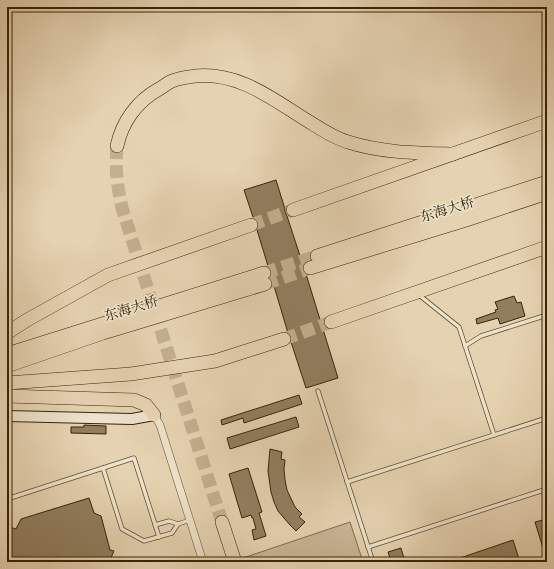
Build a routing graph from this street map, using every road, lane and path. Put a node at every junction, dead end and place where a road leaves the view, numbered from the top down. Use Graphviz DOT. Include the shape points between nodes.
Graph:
graph roads {
  1 [pos="547,121"];
  2 [pos="117,146"];
  3 [pos="453,154"];
  4 [pos="547,182"];
  5 [pos="547,193"];
  6 [pos="293,210"];
  7 [pos="251,225"];
  8 [pos="547,248"];
  9 [pos="317,256"];
  10 [pos="310,268"];
  11 [pos="416,293"];
  12 [pos="547,315"];
  13 [pos="331,322"];
  14 [pos="7,334"];
  15 [pos="284,339"];
  16 [pos="466,346"];
  17 [pos="7,354"];
  18 [pos="7,366"];
  19 [pos="7,383"];
  20 [pos="318,391"];
  21 [pos="7,396"];
  22 [pos="154,415"];
  23 [pos="7,416"];
  24 [pos="547,418"];
  25 [pos="494,435"];
  26 [pos="103,468"];
  27 [pos="347,482"];
  28 [pos="547,489"];
  29 [pos="7,499"];
  30 [pos="190,520"];
  31 [pos="222,522"];
  32 [pos="178,524"];
  33 [pos="155,525"];
  34 [pos="159,537"];
  35 [pos="368,548"];
  36 [pos="203,562"];
  37 [pos="235,562"];
  38 [pos="373,562"];
  1 -- 3 [label="highway"];
  2 -- 3 [label="highway" via="123,127 142,101 172,81 204,76 240,81 348,142 375,150"];
  3 -- 6 [label="highway"];
  4 -- 9 [label="highway, 东海大桥"];
  5 -- 10 [label="highway, 东海大桥"];
  7 -- 14 [label="highway" via="108,275 27,320"];
  8 -- 11 [label="highway"];
  11 -- 13 [label="highway"];
  11 -- 16 [label="lane" via="459,327"];
  12 -- 16 [label="lane" via="481,336"];
  15 -- 19 [label="highway" via="216,361 131,374"];
  16 -- 25 [label="lane"];
  17 -- 18 [label="highway, 东海大桥" via="265,278"];
  20 -- 27 [label="lane"];
  21 -- 22 [label="highway" via="134,400 146,405"];
  22 -- 23 [label="main road" via="132,419"];
  22 -- 30 [label="street" via="160,425"];
  24 -- 25 [label="lane"];
  25 -- 27 [label="lane"];
  26 -- 29 [label="lane"];
  26 -- 33 [label="lane" via="134,458"];
  26 -- 34 [label="lane" via="122,529 144,541"];
  27 -- 35 [label="lane"];
  28 -- 35 [label="lane"];
  30 -- 32 [label="lane"];
  30 -- 36 [label="street"];
  31 -- 37 [label="highway"];
  32 -- 33 [label="lane" via="169,520"];
  32 -- 34 [label="lane" via="172,533"];
  33 -- 34 [label="lane"];
  35 -- 38 [label="lane"];
}
